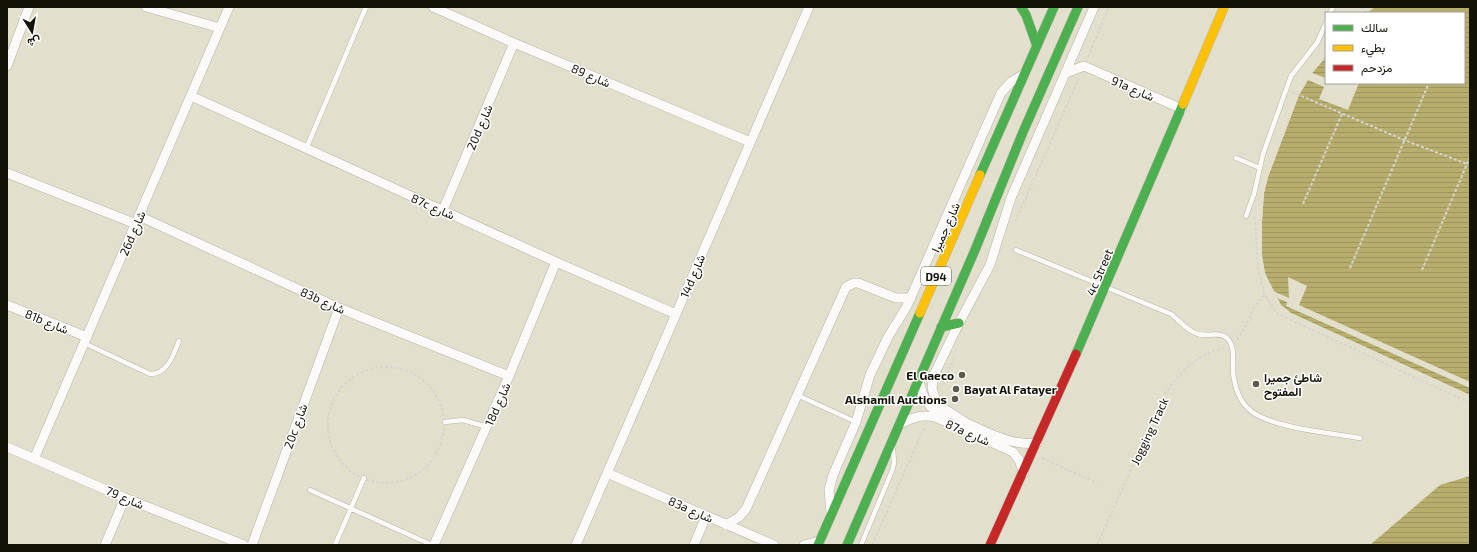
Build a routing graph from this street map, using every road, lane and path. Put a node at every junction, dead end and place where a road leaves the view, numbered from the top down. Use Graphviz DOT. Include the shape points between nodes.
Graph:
graph roads {
  1 [pos="29,7"];
  2 [pos="146,7"];
  3 [pos="229,7"];
  4 [pos="366,7"];
  5 [pos="433,7"];
  6 [pos="809,7"];
  7 [pos="1021,7"];
  8 [pos="1054,7"];
  9 [pos="1094,7"];
  10 [pos="1109,7"];
  11 [pos="1224,7"];
  12 [pos="1075,8"];
  13 [pos="1325,25"];
  14 [pos="220,28"];
  15 [pos="514,43"];
  16 [pos="1037,46"];
  17 [pos="1078,46"];
  18 [pos="7,66"];
  19 [pos="1084,66"];
  20 [pos="1066,73"];
  21 [pos="1025,74"];
  22 [pos="1429,84"];
  23 [pos="1286,90"];
  24 [pos="191,96"];
  25 [pos="1182,109"];
  26 [pos="1342,114"];
  27 [pos="1404,140"];
  28 [pos="750,142"];
  29 [pos="306,149"];
  30 [pos="1470,157"];
  31 [pos="1236,158"];
  32 [pos="1467,164"];
  33 [pos="1260,168"];
  34 [pos="7,173"];
  35 [pos="1303,204"];
  36 [pos="443,210"];
  37 [pos="1254,214"];
  38 [pos="1246,216"];
  39 [pos="137,220"];
  40 [pos="1014,223"];
  41 [pos="1016,250"];
  42 [pos="556,262"];
  43 [pos="1350,268"];
  44 [pos="1422,270"];
  45 [pos="1106,288"];
  46 [pos="1265,295"];
  47 [pos="911,298"];
  48 [pos="7,305"];
  49 [pos="339,308"];
  50 [pos="676,314"];
  51 [pos="959,323"];
  52 [pos="941,328"];
  53 [pos="85,340"];
  54 [pos="180,341"];
  55 [pos="1232,347"];
  56 [pos="956,355"];
  57 [pos="509,376"];
  58 [pos="919,379"];
  59 [pos="943,384"];
  60 [pos="797,395"];
  61 [pos="1468,402"];
  62 [pos="935,418"];
  63 [pos="445,422"];
  64 [pos="856,422"];
  65 [pos="900,424"];
  66 [pos="968,424"];
  67 [pos="487,427"];
  68 [pos="1360,438"];
  69 [pos="892,441"];
  70 [pos="1037,443"];
  71 [pos="7,448"];
  72 [pos="1032,454"];
  73 [pos="34,459"];
  74 [pos="607,473"];
  75 [pos="1024,473"];
  76 [pos="364,478"];
  77 [pos="1097,483"];
  78 [pos="310,490"];
  79 [pos="125,498"];
  80 [pos="351,508"];
  81 [pos="706,516"];
  82 [pos="831,516"];
  83 [pos="726,525"];
  84 [pos="819,543"];
  85 [pos="105,545"];
  86 [pos="244,545"];
  87 [pos="252,545"];
  88 [pos="335,545"];
  89 [pos="433,545"];
  90 [pos="576,545"];
  91 [pos="694,545"];
  92 [pos="774,545"];
  93 [pos="804,545"];
  94 [pos="847,545"];
  95 [pos="861,545"];
  96 [pos="872,545"];
  97 [pos="990,545"];
  98 [pos="1097,545"];
  1 -- 18 [label="street"];
  2 -- 14 [label="street"];
  3 -- 14 [label="street, 26d شارع"];
  4 -- 29 [label="lane"];
  5 -- 15 [label="street, شارع 89"];
  6 -- 28 [label="street, 14d شارع"];
  7 -- 16 [label="main road"];
  8 -- 16 [label="main road, شارع جميرا / D94"];
  9 -- 17 [label="street"];
  10 -- 19 [label="path"];
  11 -- 25 [label="main road, 4c Street"];
  12 -- 52 [label="main road, D94"];
  13 -- 33 [label="lane" via="1317,43 1291,76"];
  14 -- 24 [label="street, 26d شارع"];
  15 -- 28 [label="street, شارع 89"];
  15 -- 36 [label="street, 20d شارع"];
  16 -- 21 [label="main road, شارع جميرا / D94"];
  17 -- 19 [label="street"];
  17 -- 20 [label="street"];
  19 -- 20 [label="street"];
  19 -- 25 [label="street, 91a شارع"];
  19 -- 40 [label="path"];
  20 -- 51 [label="street" via="1012,198 990,265"];
  21 -- 47 [label="street" via="1011,82 1001,93"];
  21 -- 82 [label="main road, شارع جميرا / D94"];
  22 -- 27 [label="path"];
  23 -- 26 [label="path"];
  24 -- 29 [label="street, 87c شارع"];
  24 -- 39 [label="street, 26d شارع"];
  25 -- 45 [label="main road, 4c Street"];
  26 -- 27 [label="path"];
  26 -- 35 [label="path"];
  27 -- 32 [label="path"];
  27 -- 43 [label="path"];
  28 -- 50 [label="street, 14d شارع"];
  29 -- 36 [label="street, 87c شارع"];
  30 -- 32 [label="path"];
  31 -- 33 [label="lane"];
  32 -- 44 [label="path"];
  33 -- 38 [label="lane"];
  34 -- 39 [label="street, 83b شارع"];
  36 -- 42 [label="street, 87c شارع"];
  37 -- 46 [label="path" via="1258,269"];
  39 -- 49 [label="street, 83b شارع"];
  39 -- 53 [label="street, 26d شارع"];
  41 -- 45 [label="lane"];
  42 -- 50 [label="street, 87c شارع"];
  42 -- 57 [label="street, 18d شارع"];
  45 -- 55 [label="lane" via="1171,314 1198,335 1223,336"];
  45 -- 70 [label="main road, 4c Street"];
  46 -- 55 [label="path" via="1255,306"];
  46 -- 61 [label="path" via="1278,314"];
  47 -- 60 [label="street" via="896,298 858,283 846,288"];
  47 -- 64 [label="street" via="870,375"];
  48 -- 53 [label="street, 81b شارع"];
  49 -- 57 [label="street, 83b شارع"];
  49 -- 87 [label="street, 20c شارع"];
  50 -- 74 [label="street, 14d شارع"];
  51 -- 52 [label="main road"];
  51 -- 66 [label="street" via="934,374 932,388 940,406"];
  52 -- 58 [label="main road, D94"];
  53 -- 54 [label="lane" via="150,374 163,371"];
  53 -- 73 [label="street, 26d شارع"];
  55 -- 68 [label="lane" via="1232,369 1236,387 1239,396 1250,410 1286,425"];
  55 -- 98 [label="path, Jogging Track" via="1216,350 1201,357 1187,367 1165,394"];
  56 -- 59 [label="path"];
  57 -- 67 [label="street, 18d شارع"];
  58 -- 65 [label="main road, D94"];
  58 -- 66 [label="street, 87a شارع" via="923,396 933,409"];
  60 -- 64 [label="lane"];
  60 -- 83 [label="street" via="746,509 740,517"];
  62 -- 65 [label="street, 87a شارع" via="916,417"];
  62 -- 75 [label="street, 87a شارع" via="1013,452"];
  62 -- 96 [label="path" via="932,424 926,422"];
  63 -- 67 [label="lane" via="463,420"];
  63 -- 76 [label="path" via="444,435 435,457 420,475 406,482 390,484"];
  63 -- 76 [label="path" via="435,393 423,380 408,371 393,367 377,368 353,378 333,398 328,415 327,434 328,443 337,459"];
  64 -- 82 [label="street" via="830,482"];
  65 -- 69 [label="main road, D94"];
  66 -- 70 [label="street, 87a شارع" via="1014,443"];
  67 -- 89 [label="street, 18d شارع"];
  69 -- 94 [label="main road, D94"];
  69 -- 95 [label="lane" via="892,471"];
  70 -- 72 [label="main road, 4c Street"];
  71 -- 73 [label="street, شارع 79"];
  72 -- 75 [label="main road, 4c Street"];
  72 -- 77 [label="path"];
  73 -- 79 [label="street, شارع 79"];
  74 -- 81 [label="street, 83a شارع"];
  74 -- 90 [label="street, 14d شارع"];
  75 -- 97 [label="main road, 4c Street"];
  76 -- 80 [label="lane"];
  78 -- 80 [label="lane"];
  79 -- 85 [label="street"];
  79 -- 86 [label="street, شارع 79"];
  80 -- 88 [label="lane"];
  80 -- 89 [label="lane"];
  81 -- 83 [label="street, 83a شارع"];
  81 -- 91 [label="street"];
  82 -- 84 [label="main road, شارع جميرا / D94"];
  83 -- 92 [label="street, 83a شارع"];
  84 -- 93 [label="street"];
}
